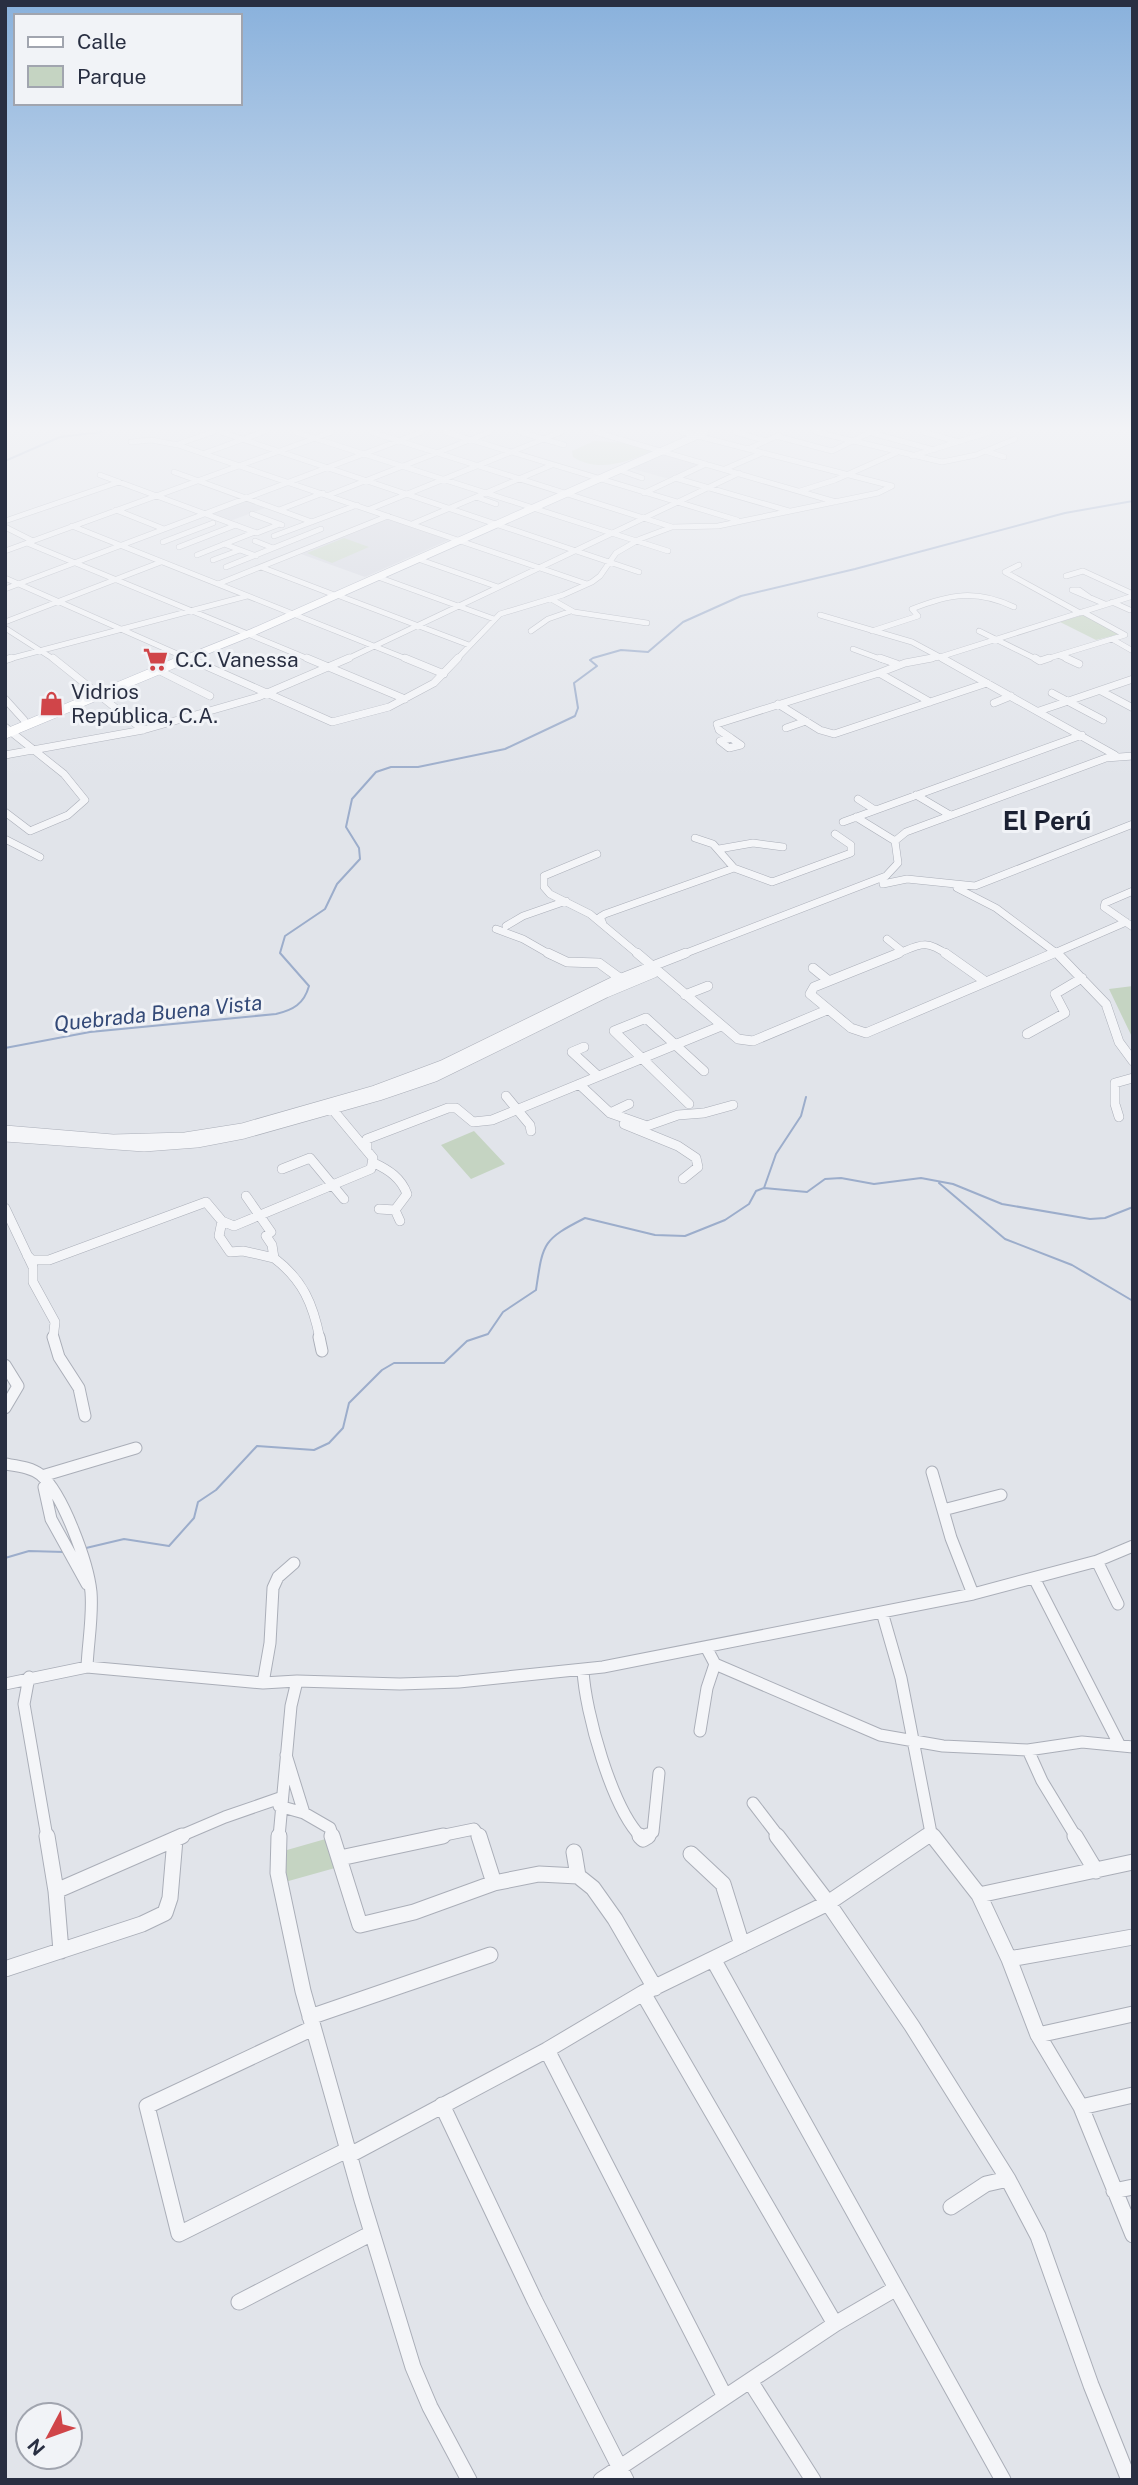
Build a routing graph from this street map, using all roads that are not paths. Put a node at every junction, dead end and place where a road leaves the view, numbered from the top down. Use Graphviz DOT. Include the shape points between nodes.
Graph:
graph roads {
  1 [pos="44,548"];
  2 [pos="115,548"];
  3 [pos="125,548"];
  4 [pos="214,548"];
  5 [pos="235,548"];
  6 [pos="273,548"];
  7 [pos="308,548"];
  8 [pos="440,548"];
  9 [pos="441,548"];
  10 [pos="481,548"];
  11 [pos="571,548"];
  12 [pos="581,548"];
  13 [pos="623,548"];
  14 [pos="658,548"];
  15 [pos="240,550"];
  16 [pos="577,550"];
  17 [pos="668,551"];
  18 [pos="197,555"];
  19 [pos="255,555"];
  20 [pos="418,559"];
  21 [pos="213,560"];
  22 [pos="610,561"];
  23 [pos="76,562"];
  24 [pos="162,562"];
  25 [pos="273,562"];
  26 [pos="1018,565"];
  27 [pos="226,567"];
  28 [pos="261,567"];
  29 [pos="539,568"];
  30 [pos="639,572"];
  31 [pos="1066,576"];
  32 [pos="378,577"];
  33 [pos="5,578"];
  34 [pos="117,579"];
  35 [pos="19,584"];
  36 [pos="218,584"];
  37 [pos="587,584"];
  38 [pos="498,587"];
  39 [pos="5,589"];
  40 [pos="334,594"];
  41 [pos="1133,595"];
  42 [pos="247,596"];
  43 [pos="1088,597"];
  44 [pos="551,598"];
  45 [pos="59,601"];
  46 [pos="1109,603"];
  47 [pos="458,606"];
  48 [pos="1014,607"];
  49 [pos="1130,610"];
  50 [pos="192,611"];
  51 [pos="570,611"];
  52 [pos="1082,612"];
  53 [pos="292,613"];
  54 [pos="820,615"];
  55 [pos="494,619"];
  56 [pos="5,622"];
  57 [pos="647,623"];
  58 [pos="417,625"];
  59 [pos="5,628"];
  60 [pos="122,629"];
  61 [pos="531,631"];
  62 [pos="871,631"];
  63 [pos="979,631"];
  64 [pos="246,633"];
  65 [pos="1112,639"];
  66 [pos="996,640"];
  67 [pos="469,645"];
  68 [pos="374,646"];
  69 [pos="853,649"];
  70 [pos="41,650"];
  71 [pos="1132,653"];
  72 [pos="186,657"];
  73 [pos="940,657"];
  74 [pos="1058,657"];
  75 [pos="5,660"];
  76 [pos="905,663"];
  77 [pos="1079,664"];
  78 [pos="331,667"];
  79 [pos="158,670"];
  80 [pos="879,673"];
  81 [pos="444,674"];
  82 [pos="1133,679"];
  83 [pos="987,683"];
  84 [pos="795,688"];
  85 [pos="1101,691"];
  86 [pos="97,692"];
  87 [pos="269,692"];
  88 [pos="1052,693"];
  89 [pos="807,695"];
  90 [pos="210,696"];
  91 [pos="1011,696"];
  92 [pos="5,699"];
  93 [pos="405,699"];
  94 [pos="930,702"];
  95 [pos="1068,702"];
  96 [pos="994,703"];
  97 [pos="778,705"];
  98 [pos="1133,708"];
  99 [pos="1039,711"];
  100 [pos="24,720"];
  101 [pos="1102,720"];
  102 [pos="806,721"];
  103 [pos="786,728"];
  104 [pos="7,730"];
  105 [pos="144,730"];
  106 [pos="1082,735"];
  107 [pos="731,738"];
  108 [pos="36,749"];
  109 [pos="5,755"];
  110 [pos="1115,755"];
  111 [pos="1133,756"];
  112 [pos="916,795"];
  113 [pos="858,799"];
  114 [pos="875,810"];
  115 [pos="5,812"];
  116 [pos="950,815"];
  117 [pos="856,817"];
  118 [pos="843,822"];
  119 [pos="1133,824"];
  120 [pos="28,830"];
  121 [pos="835,834"];
  122 [pos="5,837"];
  123 [pos="695,838"];
  124 [pos="895,841"];
  125 [pos="783,847"];
  126 [pos="719,849"];
  127 [pos="597,854"];
  128 [pos="40,857"];
  129 [pos="734,868"];
  130 [pos="943,883"];
  131 [pos="1133,891"];
  132 [pos="570,902"];
  133 [pos="1129,924"];
  134 [pos="603,925"];
  135 [pos="486,928"];
  136 [pos="509,929"];
  137 [pos="887,939"];
  138 [pos="902,951"];
  139 [pos="1055,953"];
  140 [pos="813,968"];
  141 [pos="655,969"];
  142 [pos="1082,978"];
  143 [pos="621,979"];
  144 [pos="830,981"];
  145 [pos="986,982"];
  146 [pos="708,986"];
  147 [pos="685,995"];
  148 [pos="827,1010"];
  149 [pos="721,1026"];
  150 [pos="1027,1034"];
  151 [pos="676,1044"];
  152 [pos="583,1047"];
  153 [pos="643,1058"];
  154 [pos="1133,1061"];
  155 [pos="704,1071"];
  156 [pos="598,1076"];
  157 [pos="1133,1078"];
  158 [pos="579,1084"];
  159 [pos="506,1096"];
  160 [pos="629,1104"];
  161 [pos="689,1104"];
  162 [pos="733,1105"];
  163 [pos="518,1109"];
  164 [pos="333,1110"];
  165 [pos="609,1112"];
  166 [pos="1119,1117"];
  167 [pos="531,1131"];
  168 [pos="6,1136"];
  169 [pos="362,1138"];
  170 [pos="374,1163"];
  171 [pos="282,1169"];
  172 [pos="683,1179"];
  173 [pos="333,1186"];
  174 [pos="246,1196"];
  175 [pos="344,1199"];
  176 [pos="5,1208"];
  177 [pos="379,1209"];
  178 [pos="395,1210"];
  179 [pos="259,1216"];
  180 [pos="400,1221"];
  181 [pos="222,1222"];
  182 [pos="27,1255"];
  183 [pos="274,1258"];
  184 [pos="322,1351"];
  185 [pos="5,1365"];
  186 [pos="5,1408"];
  187 [pos="85,1416"];
  188 [pos="136,1448"];
  189 [pos="5,1464"];
  190 [pos="932,1472"];
  191 [pos="42,1476"];
  192 [pos="1001,1495"];
  193 [pos="943,1510"];
  194 [pos="71,1542"];
  195 [pos="1133,1546"];
  196 [pos="1097,1561"];
  197 [pos="294,1563"];
  198 [pos="1034,1578"];
  199 [pos="973,1594"];
  200 [pos="1118,1604"];
  201 [pos="883,1612"];
  202 [pos="706,1647"];
  203 [pos="715,1664"];
  204 [pos="87,1667"];
  205 [pos="583,1670"];
  206 [pos="29,1677"];
  207 [pos="297,1681"];
  208 [pos="263,1683"];
  209 [pos="5,1684"];
  210 [pos="700,1731"];
  211 [pos="911,1740"];
  212 [pos="1119,1744"];
  213 [pos="1133,1747"];
  214 [pos="1028,1751"];
  215 [pos="286,1755"];
  216 [pos="659,1773"];
  217 [pos="280,1802"];
  218 [pos="754,1803"];
  219 [pos="304,1813"];
  220 [pos="930,1833"];
  221 [pos="176,1839"];
  222 [pos="574,1852"];
  223 [pos="691,1854"];
  224 [pos="340,1858"];
  225 [pos="1133,1862"];
  226 [pos="1096,1871"];
  227 [pos="578,1876"];
  228 [pos="494,1883"];
  229 [pos="56,1891"];
  230 [pos="978,1895"];
  231 [pos="828,1903"];
  232 [pos="1133,1937"];
  233 [pos="742,1945"];
  234 [pos="61,1951"];
  235 [pos="490,1955"];
  236 [pos="713,1959"];
  237 [pos="1009,1959"];
  238 [pos="5,1969"];
  239 [pos="649,1991"];
  240 [pos="1133,2014"];
  241 [pos="312,2022"];
  242 [pos="1038,2035"];
  243 [pos="547,2050"];
  244 [pos="1133,2095"];
  245 [pos="442,2105"];
  246 [pos="1081,2107"];
  247 [pos="349,2152"];
  248 [pos="1008,2179"];
  249 [pos="1133,2187"];
  250 [pos="1114,2191"];
  251 [pos="951,2207"];
  252 [pos="372,2233"];
  253 [pos="1133,2235"];
  254 [pos="895,2289"];
  255 [pos="239,2302"];
  256 [pos="835,2324"];
  257 [pos="750,2381"];
  258 [pos="725,2397"];
  259 [pos="622,2474"];
  260 [pos="469,2480"];
  261 [pos="601,2480"];
  262 [pos="813,2480"];
  263 [pos="1003,2480"];
  264 [pos="1129,2480"];
  1 -- 23 [label="street"];
  2 -- 23 [label="street"];
  3 -- 24 [label="street"];
  4 -- 18 [label="street"];
  5 -- 15 [label="street"];
  6 -- 19 [label="street"];
  7 -- 25 [label="street"];
  8 -- 40 [label="main road"];
  9 -- 20 [label="main road"];
  10 -- 29 [label="street"];
  11 -- 16 [label="street"];
  12 -- 16 [label="street"];
  13 -- 22 [label="street"];
  14 -- 17 [label="street"];
  15 -- 19 [label="street"];
  15 -- 21 [label="street"];
  16 -- 22 [label="street"];
  16 -- 29 [label="street"];
  19 -- 25 [label="street"];
  19 -- 27 [label="street"];
  20 -- 32 [label="main road"];
  20 -- 38 [label="street"];
  22 -- 30 [label="street"];
  22 -- 37 [label="street" via="598,578"];
  23 -- 34 [label="street"];
  23 -- 35 [label="street"];
  24 -- 34 [label="street"];
  24 -- 36 [label="street"];
  25 -- 28 [label="street"];
  26 -- 52 [label="street" via="1005,573"];
  28 -- 36 [label="street"];
  28 -- 40 [label="street"];
  29 -- 37 [label="street"];
  29 -- 38 [label="street"];
  31 -- 41 [label="street" via="1083,571"];
  32 -- 40 [label="main road"];
  32 -- 47 [label="street"];
  33 -- 35 [label="street"];
  34 -- 45 [label="street"];
  34 -- 50 [label="street"];
  35 -- 39 [label="street"];
  35 -- 45 [label="street"];
  36 -- 42 [label="street"];
  37 -- 44 [label="street"];
  38 -- 47 [label="street"];
  40 -- 53 [label="main road"];
  40 -- 58 [label="street"];
  41 -- 46 [label="street"];
  42 -- 50 [label="street"];
  42 -- 53 [label="street"];
  43 -- 46 [label="street"];
  44 -- 51 [label="street"];
  44 -- 55 [label="street"];
  45 -- 56 [label="street"];
  45 -- 60 [label="street"];
  46 -- 49 [label="street"];
  46 -- 52 [label="street"];
  47 -- 55 [label="street"];
  47 -- 58 [label="street"];
  48 -- 62 [label="street" via="987,594 961,593 912,609 918,616"];
  50 -- 60 [label="street"];
  50 -- 64 [label="street"];
  51 -- 57 [label="street"];
  51 -- 61 [label="street"];
  52 -- 65 [label="street" via="1125,634"];
  52 -- 66 [label="street"];
  53 -- 64 [label="main road"];
  53 -- 68 [label="street"];
  54 -- 62 [label="street"];
  55 -- 67 [label="street"];
  58 -- 67 [label="street"];
  58 -- 68 [label="street"];
  59 -- 70 [label="street"];
  60 -- 70 [label="street"];
  60 -- 72 [label="street"];
  62 -- 73 [label="street" via="912,642"];
  63 -- 66 [label="street"];
  64 -- 72 [label="main road"];
  64 -- 78 [label="street"];
  65 -- 71 [label="street"];
  65 -- 74 [label="street"];
  66 -- 73 [label="street"];
  66 -- 74 [label="street" via="1036,661"];
  67 -- 81 [label="street"];
  68 -- 78 [label="street"];
  68 -- 81 [label="street"];
  69 -- 76 [label="street" via="888,663"];
  70 -- 75 [label="street"];
  70 -- 86 [label="street"];
  72 -- 79 [label="main road"];
  72 -- 86 [label="main road"];
  72 -- 87 [label="street"];
  73 -- 76 [label="street"];
  73 -- 83 [label="street"];
  74 -- 77 [label="street"];
  76 -- 80 [label="street"];
  78 -- 87 [label="street"];
  78 -- 93 [label="street"];
  79 -- 86 [label="main road"];
  79 -- 90 [label="street"];
  80 -- 89 [label="street"];
  80 -- 94 [label="street"];
  81 -- 93 [label="street"];
  82 -- 85 [label="street"];
  83 -- 91 [label="street"];
  83 -- 94 [label="street"];
  84 -- 89 [label="street"];
  85 -- 95 [label="street"];
  85 -- 98 [label="street"];
  86 -- 100 [label="main road"];
  86 -- 104 [label="main road"];
  86 -- 105 [label="street"];
  87 -- 93 [label="street" via="332,722"];
  87 -- 105 [label="street"];
  88 -- 95 [label="street"];
  89 -- 97 [label="street"];
  91 -- 96 [label="street"];
  91 -- 99 [label="street"];
  92 -- 100 [label="street"];
  94 -- 102 [label="street" via="834,734"];
  95 -- 99 [label="street"];
  95 -- 101 [label="street"];
  97 -- 102 [label="street"];
  97 -- 107 [label="street" via="717,724"];
  99 -- 106 [label="street"];
  100 -- 104 [label="main road"];
  102 -- 103 [label="street"];
  104 -- 108 [label="street"];
  105 -- 108 [label="street"];
  106 -- 110 [label="street"];
  106 -- 112 [label="street"];
  108 -- 109 [label="street"];
  108 -- 120 [label="street" via="69,778 85,800 66,815"];
  110 -- 111 [label="street"];
  110 -- 116 [label="street"];
  112 -- 114 [label="street"];
  112 -- 116 [label="street"];
  113 -- 114 [label="street"];
  114 -- 117 [label="street"];
  115 -- 120 [label="street"];
  116 -- 124 [label="street"];
  117 -- 118 [label="street"];
  117 -- 124 [label="street"];
  119 -- 130 [label="street" via="975,886"];
  120 -- 122 [label="street"];
  121 -- 129 [label="street" via="851,845 851,853 772,882"];
  122 -- 128 [label="street"];
  123 -- 126 [label="street"];
  124 -- 141 [label="street" via="899,860 890,874"];
  125 -- 126 [label="street" via="753,843"];
  126 -- 129 [label="street"];
  127 -- 132 [label="street" via="544,876 544,890"];
  129 -- 134 [label="street" via="605,914 600,917"];
  130 -- 139 [label="street" via="979,899"];
  130 -- 141 [label="street" via="895,880"];
  131 -- 133 [label="street" via="1105,903 1107,911"];
  132 -- 134 [label="street"];
  132 -- 136 [label="street" via="555,903"];
  133 -- 139 [label="street"];
  134 -- 141 [label="street"];
  135 -- 136 [label="street"];
  136 -- 143 [label="street" via="554,958 581,965 599,962"];
  137 -- 138 [label="street"];
  138 -- 144 [label="street"];
  138 -- 145 [label="street" via="932,944"];
  139 -- 142 [label="street"];
  139 -- 145 [label="street"];
  140 -- 144 [label="street"];
  141 -- 143 [label="street"];
  141 -- 147 [label="street"];
  141 -- 164 [label="street" via="435,1077"];
  142 -- 150 [label="street" via="1055,994 1065,1013"];
  142 -- 154 [label="street" via="1108,1006 1120,1045"];
  143 -- 168 [label="street" via="429,1071 242,1128 146,1140"];
  144 -- 148 [label="street" via="810,990"];
  145 -- 148 [label="street" via="866,1033 857,1032"];
  146 -- 147 [label="street"];
  147 -- 149 [label="street"];
  148 -- 149 [label="street" via="753,1041 738,1039"];
  149 -- 151 [label="street"];
  151 -- 153 [label="street"];
  151 -- 153 [label="street" via="646,1018 614,1031"];
  151 -- 155 [label="street"];
  152 -- 156 [label="street" via="572,1052"];
  153 -- 156 [label="street"];
  153 -- 161 [label="street"];
  156 -- 158 [label="street"];
  157 -- 166 [label="street" via="1115,1083"];
  158 -- 163 [label="street"];
  158 -- 165 [label="street"];
  159 -- 163 [label="street"];
  160 -- 165 [label="street"];
  162 -- 165 [label="street" via="647,1126"];
  163 -- 167 [label="street"];
  163 -- 169 [label="street" via="483,1123 448,1108"];
  164 -- 168 [label="street" via="244,1135 173,1146 110,1146"];
  164 -- 169 [label="street"];
  165 -- 172 [label="street" via="616,1120 696,1158 698,1167"];
  169 -- 170 [label="street"];
  170 -- 173 [label="street" via="371,1169"];
  170 -- 178 [label="street" via="405,1185 407,1194"];
  171 -- 173 [label="street" via="310,1158"];
  173 -- 175 [label="street"];
  173 -- 179 [label="street"];
  174 -- 179 [label="street"];
  176 -- 182 [label="street"];
  177 -- 178 [label="street"];
  178 -- 180 [label="street"];
  179 -- 181 [label="street" via="234,1226"];
  179 -- 183 [label="street" via="271,1233 266,1236"];
  181 -- 182 [label="street" via="206,1202 49,1260 32,1260"];
  181 -- 183 [label="street" via="219,1236 230,1252"];
  182 -- 187 [label="street" via="33,1282 55,1322 53,1346 78,1387"];
  183 -- 184 [label="street" via="302,1283 313,1305"];
  185 -- 186 [label="street" via="18,1386"];
  188 -- 191 [label="street"];
  189 -- 191 [label="street"];
  190 -- 193 [label="street"];
  191 -- 194 [label="street" via="63,1512"];
  191 -- 194 [label="street" via="51,1518"];
  192 -- 193 [label="street"];
  193 -- 199 [label="street"];
  194 -- 204 [label="street" via="91,1591"];
  195 -- 196 [label="street"];
  196 -- 198 [label="street"];
  196 -- 200 [label="street"];
  197 -- 208 [label="street" via="272,1588"];
  198 -- 199 [label="street"];
  198 -- 212 [label="street"];
  199 -- 201 [label="street"];
  201 -- 202 [label="street"];
  201 -- 211 [label="street"];
  202 -- 203 [label="street"];
  202 -- 205 [label="street"];
  203 -- 210 [label="street"];
  203 -- 211 [label="street" via="880,1735"];
  204 -- 206 [label="street"];
  204 -- 208 [label="street"];
  205 -- 207 [label="street" via="459,1682"];
  205 -- 216 [label="street" via="588,1715 630,1826 643,1839 653,1832"];
  206 -- 209 [label="street"];
  206 -- 229 [label="street" via="24,1704"];
  207 -- 208 [label="street"];
  207 -- 215 [label="street"];
  211 -- 214 [label="street"];
  211 -- 220 [label="street"];
  212 -- 213 [label="street"];
  212 -- 214 [label="street" via="1082,1742"];
  214 -- 226 [label="street"];
  215 -- 217 [label="street"];
  215 -- 219 [label="street"];
  217 -- 219 [label="street"];
  217 -- 221 [label="street" via="225,1817"];
  217 -- 241 [label="street" via="280,1883"];
  218 -- 231 [label="street"];
  219 -- 224 [label="street" via="330,1828"];
  220 -- 230 [label="street"];
  220 -- 231 [label="street"];
  221 -- 229 [label="street"];
  221 -- 234 [label="street" via="165,1913"];
  222 -- 227 [label="street"];
  223 -- 233 [label="street" via="723,1884"];
  224 -- 228 [label="street" via="474,1829 482,1840"];
  224 -- 228 [label="street" via="360,1925 414,1912"];
  225 -- 226 [label="street"];
  226 -- 230 [label="street"];
  227 -- 228 [label="street" via="539,1874"];
  227 -- 239 [label="street" via="593,1888 615,1919"];
  229 -- 234 [label="street"];
  230 -- 237 [label="street"];
  231 -- 233 [label="street"];
  231 -- 248 [label="street"];
  232 -- 237 [label="street"];
  233 -- 236 [label="street"];
  234 -- 238 [label="street"];
  235 -- 241 [label="street"];
  236 -- 239 [label="street"];
  236 -- 254 [label="street"];
  237 -- 242 [label="street"];
  239 -- 243 [label="street"];
  239 -- 256 [label="street"];
  240 -- 242 [label="street"];
  241 -- 247 [label="street"];
  241 -- 247 [label="street" via="147,2106 178,2234"];
  242 -- 246 [label="street"];
  243 -- 245 [label="street"];
  243 -- 258 [label="street"];
  244 -- 246 [label="street"];
  245 -- 247 [label="street"];
  245 -- 259 [label="street"];
  246 -- 250 [label="street"];
  247 -- 252 [label="street"];
  248 -- 251 [label="street" via="986,2184"];
  248 -- 264 [label="street" via="1038,2236"];
  249 -- 250 [label="street"];
  250 -- 253 [label="street"];
  252 -- 255 [label="street"];
  252 -- 260 [label="street" via="413,2367"];
  254 -- 256 [label="street"];
  254 -- 263 [label="street"];
  256 -- 257 [label="street"];
  257 -- 258 [label="street"];
  257 -- 262 [label="street"];
  258 -- 259 [label="street"];
  259 -- 261 [label="street"];
}
